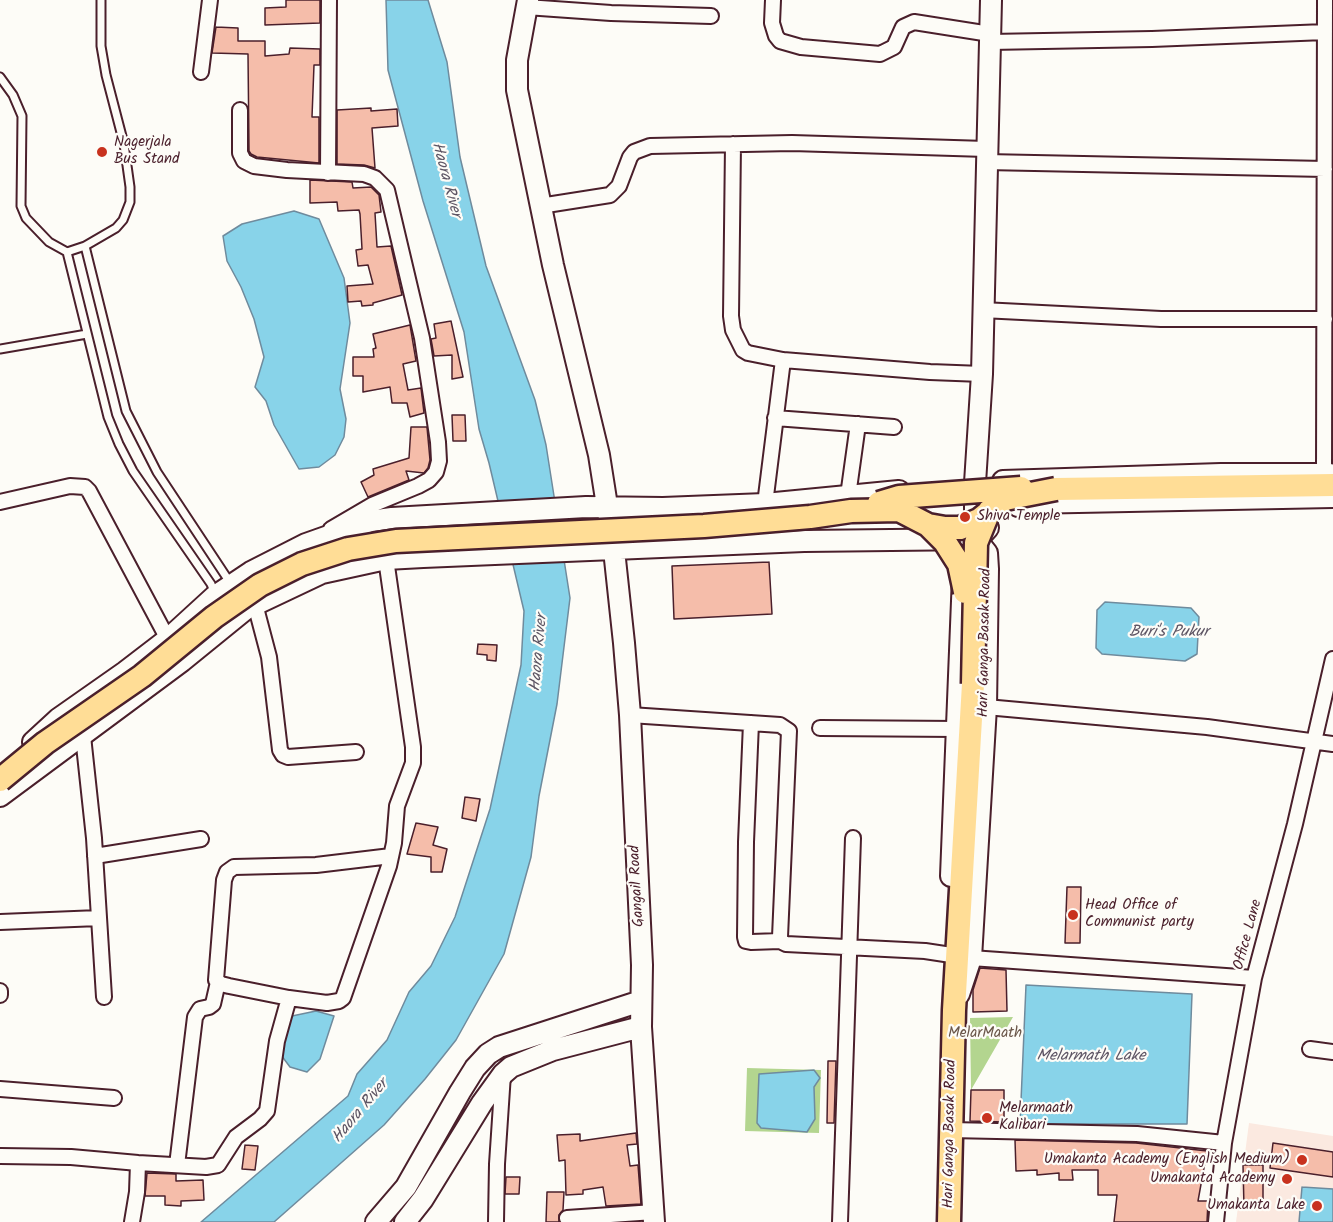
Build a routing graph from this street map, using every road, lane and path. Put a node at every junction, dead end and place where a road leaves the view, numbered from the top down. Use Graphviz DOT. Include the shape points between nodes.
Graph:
graph roads {
  1 [pos="101,0"];
  2 [pos="210,0"];
  3 [pos="329,0"];
  4 [pos="773,0"];
  5 [pos="991,0"];
  6 [pos="1325,0"];
  7 [pos="527,3"];
  8 [pos="711,16"];
  9 [pos="1325,32"];
  10 [pos="990,38"];
  11 [pos="201,72"];
  12 [pos="0,77"];
  13 [pos="240,110"];
  14 [pos="733,144"];
  15 [pos="986,155"];
  16 [pos="328,173"];
  17 [pos="1327,176"];
  18 [pos="540,206"];
  19 [pos="85,246"];
  20 [pos="66,252"];
  21 [pos="1329,267"];
  22 [pos="982,310"];
  23 [pos="1325,319"];
  24 [pos="87,333"];
  25 [pos="0,350"];
  26 [pos="783,360"];
  27 [pos="982,374"];
  28 [pos="775,418"];
  29 [pos="858,424"];
  30 [pos="894,427"];
  31 [pos="1330,478"];
  32 [pos="975,483"];
  33 [pos="1056,489"];
  34 [pos="1333,497"];
  35 [pos="0,502"];
  36 [pos="849,503"];
  37 [pos="765,504"];
  38 [pos="607,507"];
  39 [pos="989,511"];
  40 [pos="928,525"];
  41 [pos="975,538"];
  42 [pos="306,544"];
  43 [pos="604,550"];
  44 [pos="386,559"];
  45 [pos="232,585"];
  46 [pos="215,596"];
  47 [pos="245,611"];
  48 [pos="168,639"];
  49 [pos="1333,659"];
  50 [pos="182,662"];
  51 [pos="973,684"];
  52 [pos="986,707"];
  53 [pos="630,715"];
  54 [pos="751,723"];
  55 [pos="820,728"];
  56 [pos="958,729"];
  57 [pos="83,736"];
  58 [pos="1313,740"];
  59 [pos="1333,744"];
  60 [pos="356,752"];
  61 [pos="0,771"];
  62 [pos="0,780"];
  63 [pos="0,796"];
  64 [pos="853,838"];
  65 [pos="201,839"];
  66 [pos="95,856"];
  67 [pos="391,856"];
  68 [pos="99,918"];
  69 [pos="0,922"];
  70 [pos="780,941"];
  71 [pos="850,946"];
  72 [pos="959,956"];
  73 [pos="1254,978"];
  74 [pos="218,982"];
  75 [pos="104,997"];
  76 [pos="289,998"];
  77 [pos="641,1001"];
  78 [pos="641,1027"];
  79 [pos="1310,1049"];
  80 [pos="1333,1052"];
  81 [pos="503,1074"];
  82 [pos="0,1089"];
  83 [pos="114,1098"];
  84 [pos="950,1130"];
  85 [pos="1224,1143"];
  86 [pos="0,1156"];
  87 [pos="138,1163"];
  88 [pos="177,1166"];
  89 [pos="654,1217"];
  90 [pos="567,1218"];
  91 [pos="132,1222"];
  92 [pos="376,1222"];
  93 [pos="405,1222"];
  94 [pos="496,1222"];
  95 [pos="840,1222"];
  96 [pos="949,1222"];
  97 [pos="1216,1222"];
  1 -- 19 [label="lane" via="105,75 125,153 130,202 116,228"];
  2 -- 11 [label="street"];
  3 -- 16 [label="street"];
  4 -- 10 [label="street" via="776,36 801,47 880,54 894,47 903,27 914,22"];
  5 -- 10 [label="street"];
  6 -- 9 [label="street"];
  7 -- 8 [label="street" via="611,13"];
  7 -- 18 [label="street, Gangail Road" via="517,60 517,90"];
  9 -- 10 [label="street" via="1152,39"];
  9 -- 17 [label="street"];
  10 -- 15 [label="street"];
  12 -- 20 [label="lane" via="22,116 21,206 34,229"];
  13 -- 16 [label="street" via="240,153 244,161 254,166"];
  14 -- 15 [label="street" via="873,144"];
  14 -- 18 [label="street" via="650,146 630,156 619,186 610,195"];
  14 -- 26 [label="street" via="733,330 747,353"];
  15 -- 17 [label="street"];
  15 -- 22 [label="street"];
  16 -- 42 [label="street" via="364,174 387,190 422,338 439,461 429,480 372,505"];
  17 -- 21 [label="street"];
  18 -- 38 [label="street, Gangail Road" via="599,455"];
  19 -- 20 [label="lane"];
  19 -- 45 [label="lane" via="126,411 157,472"];
  20 -- 24 [label="lane"];
  21 -- 23 [label="street"];
  22 -- 23 [label="street" via="1161,319"];
  22 -- 27 [label="street"];
  23 -- 31 [label="street"];
  24 -- 25 [label="lane"];
  24 -- 46 [label="lane" via="108,417 119,444 211,584"];
  26 -- 27 [label="street"];
  26 -- 28 [label="street"];
  27 -- 32 [label="street"];
  28 -- 29 [label="street"];
  28 -- 37 [label="street"];
  29 -- 30 [label="street"];
  29 -- 36 [label="street"];
  31 -- 32 [label="street" via="1221,474"];
  31 -- 33 [label="main road"];
  32 -- 36 [label="street"];
  32 -- 41 [label="street"];
  33 -- 36 [label="main road, bridge" via="1035,487"];
  33 -- 39 [label="main road, bridge" via="1005,499"];
  34 -- 41 [label="street" via="1028,503 1004,510"];
  35 -- 48 [label="street" via="70,486 90,491"];
  36 -- 37 [label="street"];
  36 -- 40 [label="main road, bridge" via="899,510"];
  36 -- 62 [label="main road, bridge" via="810,517 405,540 325,555 280,573 236,601"];
  37 -- 38 [label="street"];
  38 -- 42 [label="street" via="392,518 371,521"];
  38 -- 43 [label="street, Gangail Road"];
  39 -- 40 [label="main road, bridge" via="960,528"];
  39 -- 51 [label="main road, bridge" via="976,543"];
  40 -- 51 [label="main road, bridge" via="959,564 966,597"];
  41 -- 43 [label="street"];
  41 -- 52 [label="street, Hari Ganga Basak Road" via="987,553"];
  41 -- 56 [label="street, Hari Ganga Basak Road" via="964,554"];
  42 -- 45 [label="street"];
  43 -- 44 [label="street"];
  43 -- 53 [label="street, Gangail Road"];
  44 -- 47 [label="street" via="322,573"];
  44 -- 67 [label="street" via="413,763 397,806"];
  45 -- 46 [label="street"];
  45 -- 47 [label="lane"];
  46 -- 47 [label="lane"];
  46 -- 48 [label="street"];
  47 -- 50 [label="street"];
  47 -- 60 [label="street" via="269,657 283,755"];
  48 -- 50 [label="street"];
  48 -- 61 [label="street" via="58,719"];
  49 -- 58 [label="street, Office Lane"];
  50 -- 57 [label="street"];
  51 -- 72 [label="main road, Hari Ganga Basak Road"];
  52 -- 58 [label="street"];
  52 -- 72 [label="street, Hari Ganga Basak Road"];
  53 -- 54 [label="street"];
  53 -- 77 [label="street, Gangail Road"];
  54 -- 70 [label="street" via="780,725 789,730 790,736"];
  54 -- 70 [label="street" via="745,937 751,942"];
  55 -- 56 [label="street"];
  56 -- 72 [label="street, Hari Ganga Basak Road"];
  57 -- 63 [label="street"];
  57 -- 66 [label="street"];
  58 -- 59 [label="street"];
  58 -- 73 [label="street, Office Lane"];
  64 -- 71 [label="street"];
  65 -- 66 [label="street"];
  66 -- 68 [label="street"];
  67 -- 74 [label="street" via="231,869 224,880 215,974"];
  67 -- 76 [label="street" via="343,998 327,1003"];
  68 -- 69 [label="street"];
  68 -- 75 [label="street"];
  70 -- 71 [label="street"];
  71 -- 72 [label="street"];
  71 -- 95 [label="street"];
  72 -- 73 [label="street"];
  72 -- 84 [label="main road, Hari Ganga Basak Road"];
  73 -- 85 [label="street, Office Lane"];
  74 -- 76 [label="street"];
  74 -- 88 [label="street" via="213,1004 195,1017"];
  76 -- 88 [label="street" via="277,1041 267,1111 236,1137 218,1165"];
  77 -- 78 [label="street, Gangail Road"];
  77 -- 92 [label="street" via="499,1047 488,1054 460,1092 406,1186"];
  78 -- 81 [label="street" via="553,1050"];
  78 -- 89 [label="street, Gangail Road"];
  79 -- 80 [label="street"];
  81 -- 93 [label="street"];
  81 -- 94 [label="street"];
  82 -- 83 [label="street"];
  84 -- 85 [label="street" via="1137,1134"];
  84 -- 96 [label="main road, Hari Ganga Basak Road"];
  85 -- 97 [label="street, Office Lane"];
  86 -- 87 [label="street"];
  87 -- 88 [label="street"];
  87 -- 91 [label="street"];
  89 -- 90 [label="street"];
}
